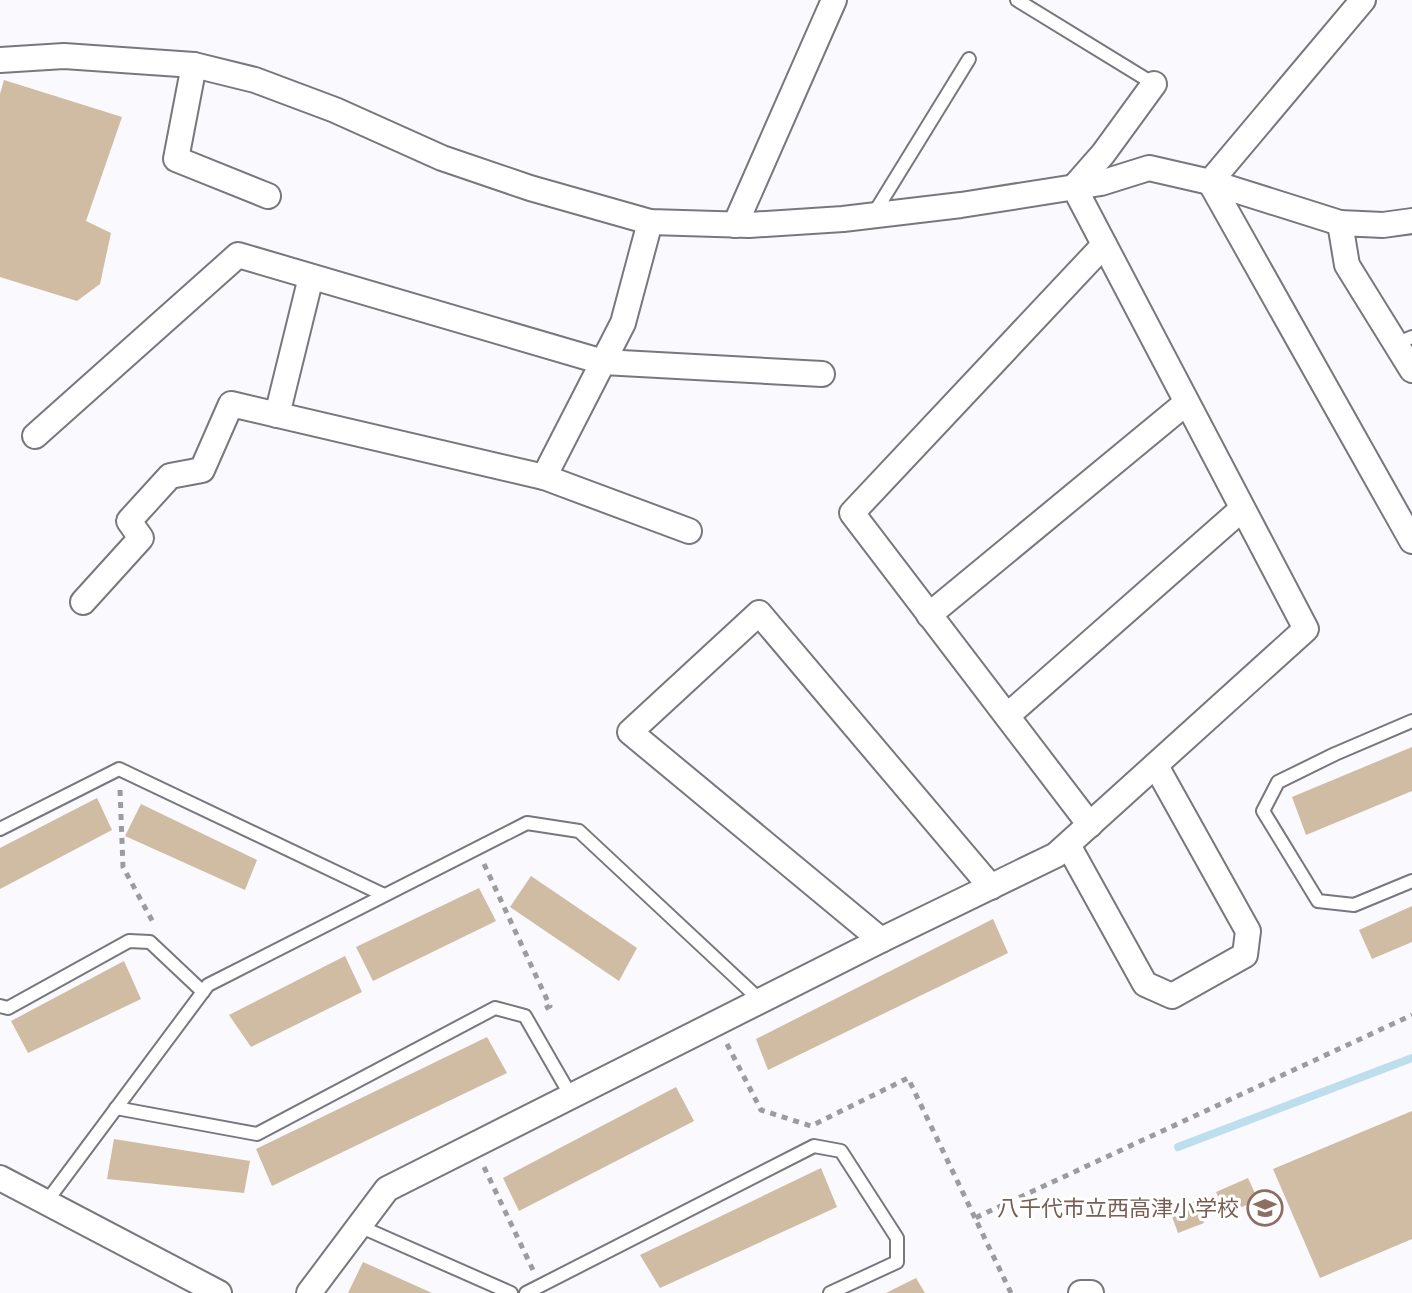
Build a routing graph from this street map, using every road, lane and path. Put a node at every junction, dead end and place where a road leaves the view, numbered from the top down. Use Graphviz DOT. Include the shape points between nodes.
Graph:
graph roads {
  1 [pos="834,0"];
  2 [pos="1017,0"];
  3 [pos="1363,0"];
  4 [pos="969,59"];
  5 [pos="0,60"];
  6 [pos="194,65"];
  7 [pos="1154,84"];
  8 [pos="1210,182"];
  9 [pos="1074,187"];
  10 [pos="268,196"];
  11 [pos="873,215"];
  12 [pos="1412,221"];
  13 [pos="650,222"];
  14 [pos="1340,223"];
  15 [pos="735,225"];
  16 [pos="1104,245"];
  17 [pos="311,277"];
  18 [pos="1404,341"];
  19 [pos="603,362"];
  20 [pos="1412,370"];
  21 [pos="822,374"];
  22 [pos="1186,403"];
  23 [pos="277,415"];
  24 [pos="35,436"];
  25 [pos="544,477"];
  26 [pos="1242,509"];
  27 [pos="689,531"];
  28 [pos="1412,541"];
  29 [pos="83,602"];
  30 [pos="929,615"];
  31 [pos="1007,716"];
  32 [pos="1412,721"];
  33 [pos="1156,766"];
  34 [pos="119,769"];
  35 [pos="1090,825"];
  36 [pos="0,829"];
  37 [pos="1068,845"];
  38 [pos="477,849"];
  39 [pos="1412,881"];
  40 [pos="991,887"];
  41 [pos="384,895"];
  42 [pos="157,930"];
  43 [pos="881,940"];
  44 [pos="203,992"];
  45 [pos="760,1000"];
  46 [pos="0,1006"];
  47 [pos="1412,1015"];
  48 [pos="525,1016"];
  49 [pos="717,1023"];
  50 [pos="571,1096"];
  51 [pos="116,1108"];
  52 [pos="474,1145"];
  53 [pos="0,1178"];
  54 [pos="47,1201"];
  55 [pos="975,1218"];
  56 [pos="359,1226"];
  57 [pos="540,1286"];
  58 [pos="219,1293"];
  59 [pos="309,1293"];
  60 [pos="511,1293"];
  61 [pos="526,1293"];
  62 [pos="830,1293"];
  63 [pos="1011,1293"];
  64 [pos="1081,1293"];
  65 [pos="1091,1293"];
  1 -- 15 [label="street"];
  2 -- 7 [label="lane"];
  3 -- 8 [label="street"];
  4 -- 11 [label="lane"];
  5 -- 6 [label="street" via="64,56"];
  6 -- 10 [label="street" via="176,159"];
  6 -- 13 [label="street" via="282,90 471,168"];
  7 -- 9 [label="street"];
  8 -- 9 [label="street" via="1149,168"];
  8 -- 14 [label="street"];
  8 -- 28 [label="street"];
  9 -- 11 [label="street"];
  9 -- 16 [label="street"];
  11 -- 15 [label="street"];
  12 -- 14 [label="street"];
  13 -- 15 [label="street"];
  13 -- 19 [label="street" via="623,323"];
  14 -- 18 [label="street" via="1347,265"];
  16 -- 22 [label="street"];
  16 -- 30 [label="street" via="852,513"];
  17 -- 19 [label="street"];
  17 -- 23 [label="street"];
  17 -- 24 [label="street" via="238,255"];
  18 -- 20 [label="street"];
  19 -- 21 [label="street"];
  19 -- 25 [label="street"];
  22 -- 26 [label="street"];
  22 -- 30 [label="street"];
  23 -- 25 [label="street"];
  23 -- 29 [label="street" via="231,404 202,470 170,476 159,487 129,521 141,538"];
  25 -- 27 [label="street"];
  26 -- 31 [label="street"];
  26 -- 33 [label="street" via="1306,629"];
  30 -- 31 [label="street"];
  31 -- 35 [label="street"];
  32 -- 39 [label="lane" via="1278,782 1263,811 1318,901 1354,905"];
  33 -- 35 [label="street"];
  33 -- 37 [label="street" via="1248,931 1245,955 1172,996 1145,984"];
  34 -- 36 [label="lane"];
  34 -- 41 [label="lane"];
  34 -- 42 [label="path" via="123,867"];
  35 -- 37 [label="street"];
  37 -- 40 [label="street"];
  38 -- 41 [label="lane"];
  38 -- 45 [label="lane" via="527,823 579,831"];
  38 -- 48 [label="path" via="550,1006"];
  40 -- 43 [label="street"];
  40 -- 43 [label="street" via="759,613 630,732"];
  41 -- 44 [label="lane"];
  43 -- 45 [label="street"];
  44 -- 46 [label="lane" via="150,942 129,941 8,1008"];
  44 -- 51 [label="lane"];
  45 -- 49 [label="street"];
  47 -- 55 [label="path"];
  48 -- 50 [label="lane"];
  48 -- 51 [label="lane" via="495,1008 257,1134"];
  49 -- 50 [label="street"];
  49 -- 55 [label="path" via="761,1110 811,1126 908,1078"];
  50 -- 52 [label="street"];
  51 -- 54 [label="lane"];
  52 -- 56 [label="street" via="387,1189"];
  52 -- 57 [label="path"];
  53 -- 54 [label="street"];
  54 -- 58 [label="street"];
  55 -- 63 [label="path"];
  56 -- 59 [label="street"];
  56 -- 60 [label="lane"];
  57 -- 61 [label="lane"];
  57 -- 62 [label="lane" via="814,1146 841,1151 897,1238 897,1262"];
  64 -- 65 [label="street"];
}
